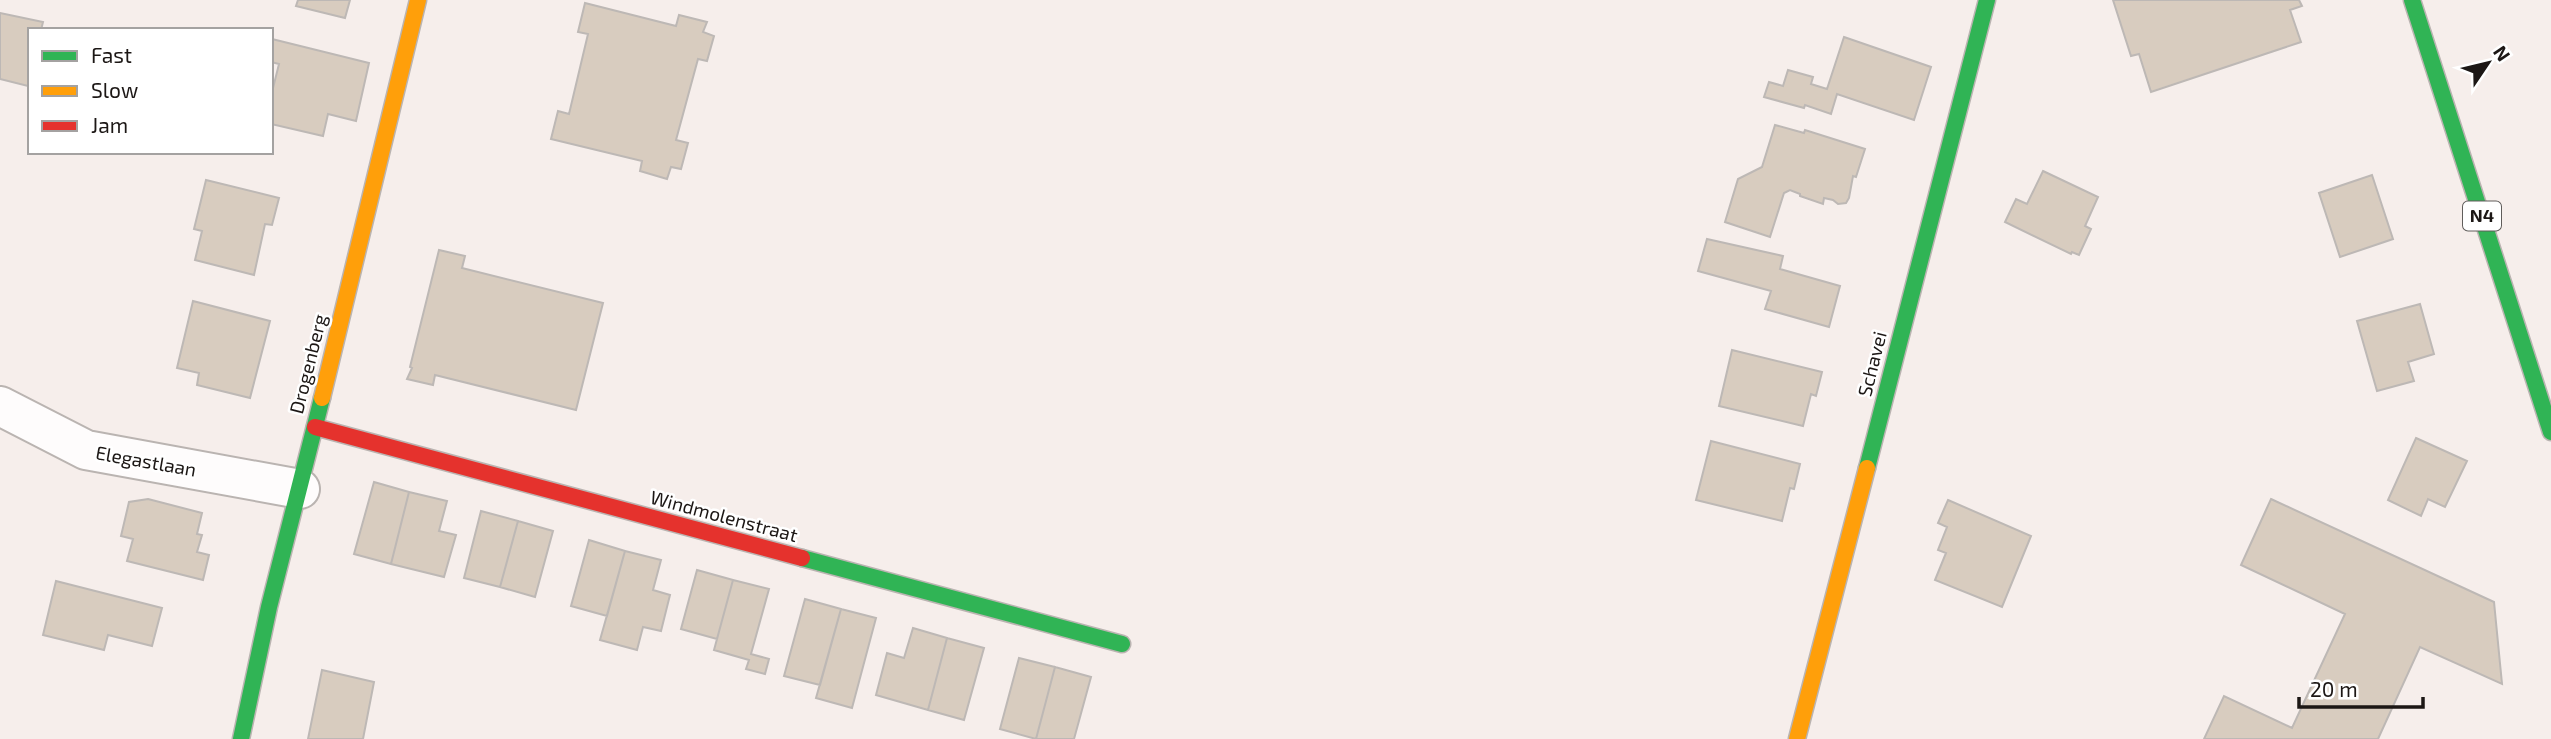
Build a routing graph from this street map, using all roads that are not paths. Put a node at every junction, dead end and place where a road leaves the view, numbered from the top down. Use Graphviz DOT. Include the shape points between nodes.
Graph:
graph roads {
  1 [pos="418,0"];
  2 [pos="1987,0"];
  3 [pos="2412,0"];
  4 [pos="0,407"];
  5 [pos="315,427"];
  6 [pos="2551,432"];
  7 [pos="300,489"];
  8 [pos="1122,644"];
  9 [pos="242,739"];
  10 [pos="1797,739"];
  1 -- 5 [label="street, Drogenberg"];
  2 -- 10 [label="street, Schavei"];
  3 -- 6 [label="street, N4"];
  4 -- 7 [label="street, Elegastlaan" via="86,450"];
  5 -- 7 [label="street, Drogenberg"];
  5 -- 8 [label="street, Windmolenstraat"];
  7 -- 9 [label="street, Drogenberg" via="269,607"];
}
